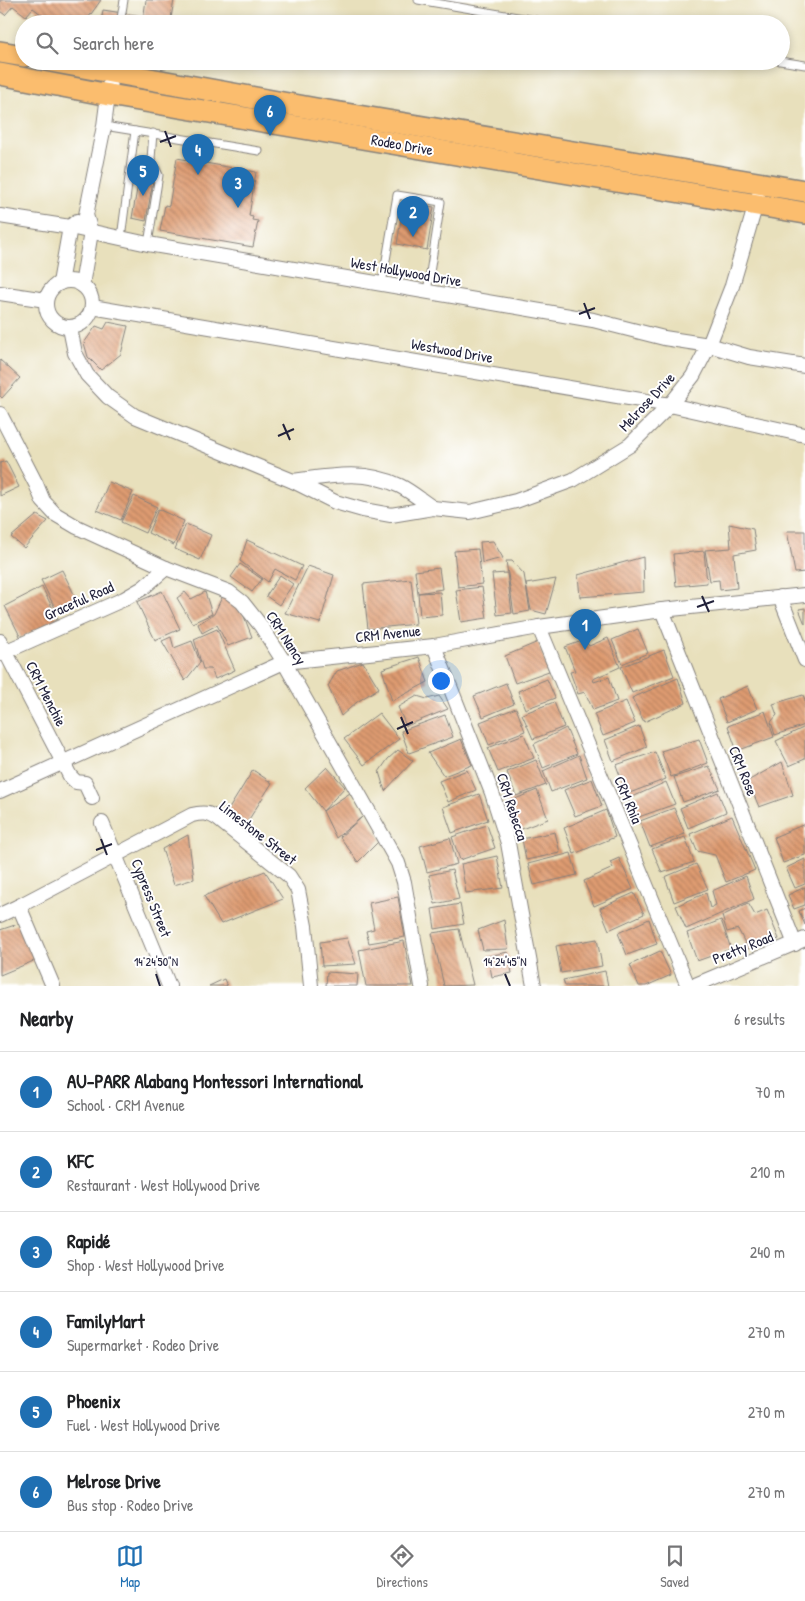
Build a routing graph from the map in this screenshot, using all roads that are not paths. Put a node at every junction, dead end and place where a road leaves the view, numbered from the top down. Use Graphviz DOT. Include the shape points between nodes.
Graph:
graph roads {
  1 [pos="124,0"];
  2 [pos="418,0"];
  3 [pos="122,15"];
  4 [pos="506,15"];
  5 [pos="0,52"];
  6 [pos="15,54"];
  7 [pos="790,63"];
  8 [pos="805,65"];
  9 [pos="112,70"];
  10 [pos="0,74"];
  11 [pos="109,95"];
  12 [pos="104,126"];
  13 [pos="135,131"];
  14 [pos="153,134"];
  15 [pos="259,151"];
  16 [pos="762,184"];
  17 [pos="805,191"];
  18 [pos="756,205"];
  19 [pos="805,213"];
  20 [pos="86,215"];
  21 [pos="0,216"];
  22 [pos="70,227"];
  23 [pos="91,232"];
  24 [pos="121,238"];
  25 [pos="148,244"];
  26 [pos="60,282"];
  27 [pos="382,284"];
  28 [pos="82,285"];
  29 [pos="427,292"];
  30 [pos="0,293"];
  31 [pos="46,300"];
  32 [pos="92,307"];
  33 [pos="70,328"];
  34 [pos="709,345"];
  35 [pos="805,366"];
  36 [pos="670,405"];
  37 [pos="0,414"];
  38 [pos="805,435"];
  39 [pos="293,481"];
  40 [pos="433,508"];
  41 [pos="166,568"];
  42 [pos="805,595"];
  43 [pos="780,597"];
  44 [pos="662,610"];
  45 [pos="538,627"];
  46 [pos="434,646"];
  47 [pos="2,649"];
  48 [pos="805,660"];
  49 [pos="284,662"];
  50 [pos="64,763"];
  51 [pos="0,791"];
  52 [pos="92,798"];
  53 [pos="102,823"];
  54 [pos="116,856"];
  55 [pos="19,906"];
  56 [pos="0,915"];
  57 [pos="800,942"];
  58 [pos="53,986"];
  59 [pos="169,986"];
  60 [pos="311,986"];
  61 [pos="422,986"];
  62 [pos="534,986"];
  63 [pos="688,986"];
  64 [pos="692,986"];
  1 -- 3 [label="lane"];
  2 -- 4 [label="lane"];
  5 -- 6 [label="main road"];
  7 -- 8 [label="lane"];
  9 -- 11 [label="street"];
  9 -- 16 [label="main road, Rodeo Drive"];
  10 -- 11 [label="main road, Rodeo Drive"];
  11 -- 12 [label="street"];
  11 -- 18 [label="main road, Rodeo Drive"];
  12 -- 13 [label="lane"];
  12 -- 20 [label="street"];
  13 -- 14 [label="lane"];
  13 -- 24 [label="lane"];
  14 -- 15 [label="lane"];
  14 -- 25 [label="lane" via="151,159 159,175"];
  16 -- 17 [label="main road, Rodeo Drive"];
  16 -- 18 [label="street, Melrose Drive"];
  18 -- 19 [label="main road, Rodeo Drive"];
  18 -- 34 [label="street, Melrose Drive" via="732,286"];
  20 -- 22 [label="street"];
  20 -- 23 [label="street"];
  21 -- 22 [label="street, West Hollywood Drive"];
  22 -- 23 [label="street, West Hollywood Drive"];
  22 -- 26 [label="street"];
  23 -- 24 [label="street, West Hollywood Drive"];
  23 -- 28 [label="street"];
  24 -- 25 [label="street, West Hollywood Drive"];
  25 -- 27 [label="street, West Hollywood Drive"];
  26 -- 28 [label="street"];
  26 -- 31 [label="street"];
  27 -- 29 [label="street, West Hollywood Drive"];
  27 -- 29 [label="lane" via="397,195 441,202"];
  28 -- 32 [label="street" via="92,298"];
  29 -- 34 [label="street, West Hollywood Drive" via="593,320 664,338"];
  30 -- 31 [label="street"];
  31 -- 33 [label="street" via="51,320"];
  32 -- 33 [label="street" via="85,321"];
  32 -- 36 [label="street, Westwood Drive"];
  33 -- 39 [label="street, Melrose Drive" via="75,354 87,375 108,397 135,416"];
  34 -- 35 [label="street, West Hollywood Drive" via="749,357"];
  34 -- 36 [label="street, Melrose Drive" via="693,376"];
  36 -- 38 [label="street, Westwood Drive"];
  36 -- 40 [label="street, Melrose Drive" via="630,444 573,480 516,501 470,512"];
  37 -- 41 [label="street, CRM Nancy" via="43,501 55,514"];
  39 -- 40 [label="street, Melrose Drive" via="335,502 363,510 391,515"];
  39 -- 40 [label="street, Melrose Drive" via="339,475 379,478 401,487"];
  41 -- 47 [label="street, Graceful Road" via="124,599"];
  41 -- 49 [label="street, CRM Nancy" via="229,592 242,602"];
  42 -- 43 [label="street, CRM Avenue"];
  43 -- 44 [label="street, CRM Avenue"];
  43 -- 48 [label="street"];
  44 -- 45 [label="street, CRM Avenue"];
  44 -- 57 [label="street, CRM Rose"];
  45 -- 46 [label="street, CRM Avenue"];
  45 -- 63 [label="street, CRM Rhia"];
  46 -- 49 [label="street, CRM Avenue"];
  46 -- 62 [label="street, CRM Rebecca" via="508,843"];
  47 -- 50 [label="street, CRM Menchie"];
  49 -- 50 [label="street, CRM Avenue"];
  49 -- 61 [label="street, CRM Nancy" via="398,863"];
  50 -- 51 [label="street, CRM Avenue"];
  50 -- 52 [label="street, CRM Menchie" via="72,779 85,783"];
  53 -- 54 [label="street, Cypress Street"];
  54 -- 55 [label="street, Limestone Street"];
  54 -- 59 [label="street, Cypress Street"];
  54 -- 60 [label="street, Limestone Street" via="192,815 209,813 218,818 289,876 298,890"];
  55 -- 56 [label="street, Limestone Street"];
  55 -- 58 [label="street"];
  57 -- 64 [label="street, Pretty Road"];
}
